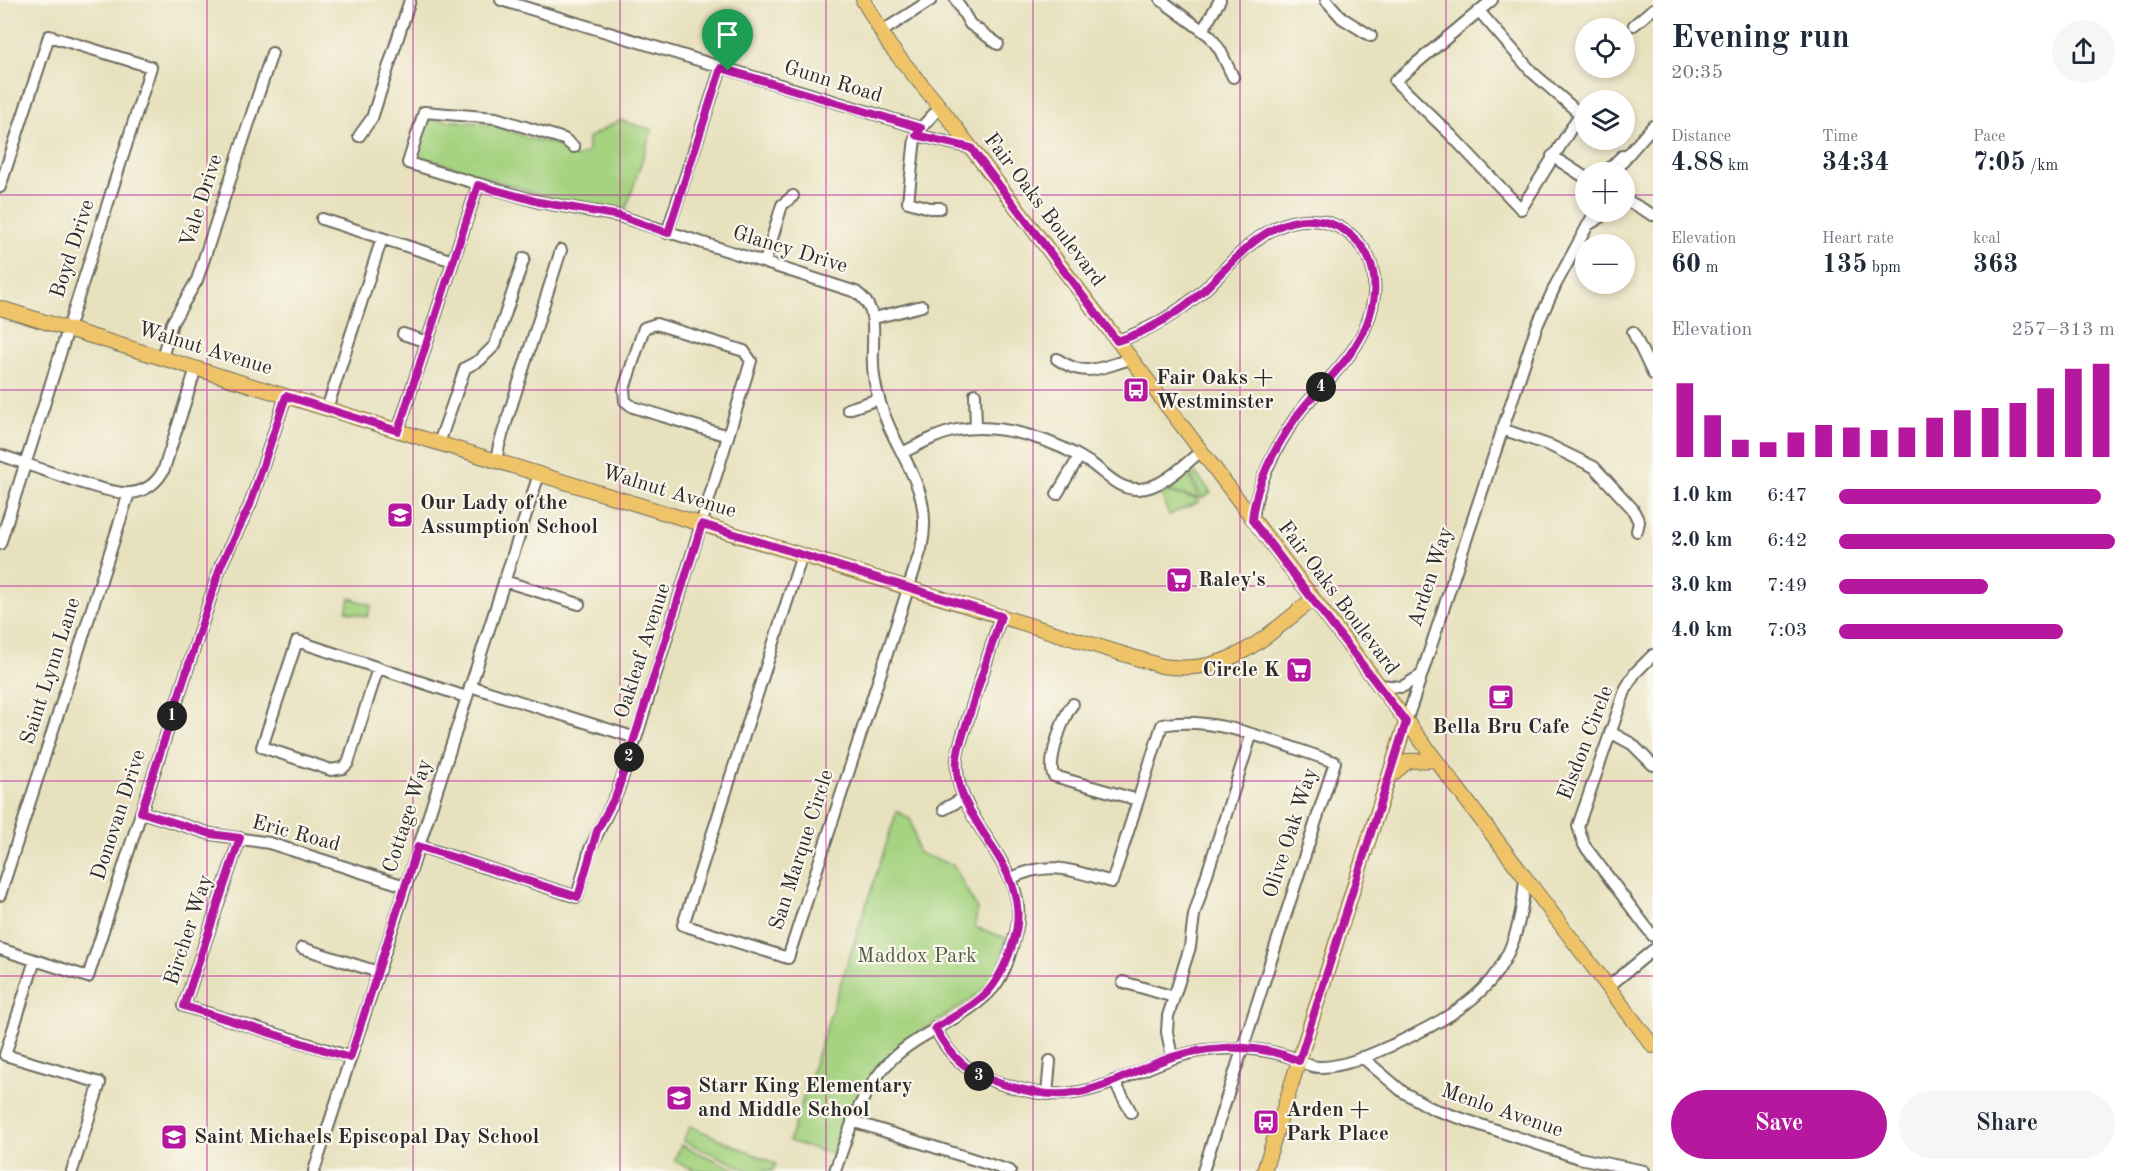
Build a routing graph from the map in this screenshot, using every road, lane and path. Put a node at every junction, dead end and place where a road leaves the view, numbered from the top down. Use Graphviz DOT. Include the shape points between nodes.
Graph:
graph roads {
  1 [pos="410,0"];
  2 [pos="501,0"];
  3 [pos="863,0"];
  4 [pos="931,0"];
  5 [pos="956,0"];
  6 [pos="1161,0"];
  7 [pos="1220,0"];
  8 [pos="1327,0"];
  9 [pos="1492,0"];
  10 [pos="1653,9"];
  11 [pos="1479,10"];
  12 [pos="1635,24"];
  13 [pos="1203,30"];
  14 [pos="881,32"];
  15 [pos="1371,36"];
  16 [pos="998,44"];
  17 [pos="272,53"];
  18 [pos="721,68"];
  19 [pos="1233,78"];
  20 [pos="940,107"];
  21 [pos="1653,126"];
  22 [pos="919,132"];
  23 [pos="359,136"];
  24 [pos="1635,146"];
  25 [pos="574,147"];
  26 [pos="971,148"];
  27 [pos="1631,150"];
  28 [pos="1552,156"];
  29 [pos="1617,162"];
  30 [pos="1575,171"];
  31 [pos="478,185"];
  32 [pos="0,187"];
  33 [pos="793,196"];
  34 [pos="1635,205"];
  35 [pos="940,208"];
  36 [pos="1653,215"];
  37 [pos="322,219"];
  38 [pos="1589,222"];
  39 [pos="1593,222"];
  40 [pos="1587,225"];
  41 [pos="668,233"];
  42 [pos="382,238"];
  43 [pos="561,250"];
  44 [pos="524,258"];
  45 [pos="453,261"];
  46 [pos="765,262"];
  47 [pos="922,306"];
  48 [pos="0,308"];
  49 [pos="874,318"];
  50 [pos="68,329"];
  51 [pos="1633,332"];
  52 [pos="403,334"];
  53 [pos="1117,341"];
  54 [pos="427,342"];
  55 [pos="162,358"];
  56 [pos="1057,359"];
  57 [pos="1131,359"];
  58 [pos="196,368"];
  59 [pos="1653,374"];
  60 [pos="975,394"];
  61 [pos="286,396"];
  62 [pos="879,399"];
  63 [pos="327,409"];
  64 [pos="848,410"];
  65 [pos="976,428"];
  66 [pos="1502,429"];
  67 [pos="398,431"];
  68 [pos="728,436"];
  69 [pos="439,443"];
  70 [pos="1201,451"];
  71 [pos="902,453"];
  72 [pos="0,455"];
  73 [pos="1079,457"];
  74 [pos="496,461"];
  75 [pos="26,463"];
  76 [pos="539,474"];
  77 [pos="129,493"];
  78 [pos="1057,494"];
  79 [pos="1252,520"];
  80 [pos="702,524"];
  81 [pos="1637,531"];
  82 [pos="0,544"];
  83 [pos="802,555"];
  84 [pos="504,581"];
  85 [pos="909,588"];
  86 [pos="1312,599"];
  87 [pos="579,604"];
  88 [pos="1001,616"];
  89 [pos="1653,656"];
  90 [pos="378,668"];
  91 [pos="1422,673"];
  92 [pos="1378,685"];
  93 [pos="470,686"];
  94 [pos="466,697"];
  95 [pos="1073,704"];
  96 [pos="1406,722"];
  97 [pos="1610,732"];
  98 [pos="1251,736"];
  99 [pos="636,738"];
  100 [pos="1435,760"];
  101 [pos="1653,765"];
  102 [pos="1388,777"];
  103 [pos="964,798"];
  104 [pos="1138,800"];
  105 [pos="944,809"];
  106 [pos="141,812"];
  107 [pos="240,838"];
  108 [pos="418,846"];
  109 [pos="1525,878"];
  110 [pos="1010,879"];
  111 [pos="405,886"];
  112 [pos="0,895"];
  113 [pos="1653,936"];
  114 [pos="302,948"];
  115 [pos="0,949"];
  116 [pos="1653,950"];
  117 [pos="35,960"];
  118 [pos="378,972"];
  119 [pos="1123,982"];
  120 [pos="1608,987"];
  121 [pos="1174,997"];
  122 [pos="935,1028"];
  123 [pos="1653,1046"];
  124 [pos="1242,1048"];
  125 [pos="1172,1057"];
  126 [pos="1362,1057"];
  127 [pos="350,1058"];
  128 [pos="1050,1061"];
  129 [pos="1299,1061"];
  130 [pos="1114,1081"];
  131 [pos="1047,1094"];
  132 [pos="1131,1112"];
  133 [pos="852,1121"];
  134 [pos="72,1171"];
  135 [pos="314,1171"];
  136 [pos="835,1171"];
  137 [pos="1010,1171"];
  138 [pos="1203,1171"];
  139 [pos="1264,1171"];
  140 [pos="1644,1171"];
  1 -- 23 [label="street" via="372,118"];
  2 -- 18 [label="street, Gunn Road"];
  3 -- 14 [label="main road, Fair Oaks Boulevard"];
  4 -- 14 [label="street"];
  5 -- 16 [label="street" via="970,24"];
  6 -- 13 [label="street"];
  7 -- 13 [label="street"];
  8 -- 15 [label="street" via="1342,18"];
  9 -- 11 [label="street"];
  10 -- 12 [label="street"];
  11 -- 28 [label="street" via="1532,72 1580,114"];
  11 -- 28 [label="street" via="1395,81 1521,209"];
  13 -- 19 [label="street" via="1220,50"];
  14 -- 20 [label="main road, Fair Oaks Boulevard"];
  17 -- 55 [label="street, Vale Drive" via="197,280 172,323"];
  18 -- 22 [label="street, Gunn Road"];
  18 -- 41 [label="street"];
  20 -- 22 [label="street"];
  20 -- 26 [label="main road, Fair Oaks Boulevard"];
  21 -- 24 [label="street"];
  22 -- 26 [label="street, Gunn Road"];
  22 -- 35 [label="street" via="908,202"];
  25 -- 31 [label="street, Glancy Drive" via="564,139 496,118 424,111 408,163"];
  26 -- 53 [label="main road, Fair Oaks Boulevard"];
  27 -- 29 [label="street"];
  28 -- 30 [label="street"];
  31 -- 41 [label="street, Glancy Drive" via="539,202 620,216"];
  31 -- 45 [label="street"];
  32 -- 50 [label="street, Boyd Drive" via="49,36 151,67"];
  33 -- 46 [label="street" via="783,205"];
  34 -- 36 [label="street"];
  37 -- 42 [label="street"];
  38 -- 40 [label="street, Arden Way"];
  39 -- 40 [label="street"];
  40 -- 66 [label="street, Arden Way" via="1545,306"];
  41 -- 46 [label="street, Glancy Drive"];
  42 -- 45 [label="street"];
  42 -- 63 [label="street"];
  43 -- 74 [label="street"];
  44 -- 69 [label="street" via="495,345 465,368"];
  45 -- 54 [label="street"];
  46 -- 49 [label="street, Glancy Drive" via="851,289 868,303"];
  47 -- 49 [label="street"];
  48 -- 50 [label="main road, Walnut Avenue"];
  49 -- 62 [label="street" via="873,365"];
  50 -- 55 [label="main road, Walnut Avenue"];
  50 -- 75 [label="street, Boyd Drive"];
  51 -- 59 [label="street"];
  52 -- 54 [label="street"];
  53 -- 57 [label="main road, Fair Oaks Boulevard"];
  53 -- 79 [label="street" via="1180,309 1252,243 1282,225 1299,220 1323,221 1349,234 1361,246 1372,267 1375,290 1365,327 1349,355 1283,437 1254,502"];
  54 -- 67 [label="street"];
  55 -- 58 [label="main road, Walnut Avenue"];
  56 -- 57 [label="street" via="1081,370 1099,370"];
  57 -- 70 [label="main road, Fair Oaks Boulevard"];
  58 -- 61 [label="main road, Walnut Avenue"];
  58 -- 77 [label="street" via="165,469 152,485"];
  60 -- 65 [label="street"];
  61 -- 63 [label="main road, Walnut Avenue"];
  61 -- 106 [label="street, Donovan Drive" via="250,505 221,565"];
  62 -- 64 [label="street"];
  62 -- 71 [label="street"];
  63 -- 67 [label="main road, Walnut Avenue"];
  65 -- 71 [label="street" via="947,433"];
  65 -- 73 [label="street" via="1019,434"];
  66 -- 81 [label="street" via="1594,467 1632,508 1639,522"];
  66 -- 91 [label="street, Arden Way"];
  67 -- 69 [label="main road, Walnut Avenue"];
  68 -- 68 [label="street, Oakleaf Avenue" via="751,367 750,357 744,351 651,325 641,333 624,389 625,401 633,407"];
  68 -- 80 [label="street, Oakleaf Avenue"];
  69 -- 74 [label="main road, Walnut Avenue"];
  70 -- 73 [label="street" via="1159,483 1139,489 1119,485"];
  70 -- 79 [label="main road, Fair Oaks Boulevard"];
  71 -- 85 [label="street" via="921,492 925,521"];
  72 -- 75 [label="street"];
  73 -- 78 [label="street"];
  74 -- 76 [label="main road, Walnut Avenue"];
  75 -- 77 [label="street" via="118,493"];
  75 -- 82 [label="street, Boyd Drive"];
  76 -- 80 [label="main road, Walnut Avenue"];
  76 -- 84 [label="street, Cottage Way"];
  77 -- 112 [label="street, Saint Lynn Lane"];
  79 -- 86 [label="main road, Fair Oaks Boulevard"];
  80 -- 83 [label="main road, Walnut Avenue"];
  80 -- 99 [label="street, Oakleaf Avenue"];
  83 -- 85 [label="main road, Walnut Avenue"];
  83 -- 85 [label="street, San Marque Circle" via="683,925 788,958"];
  84 -- 87 [label="street"];
  84 -- 93 [label="street, Cottage Way"];
  85 -- 88 [label="main road, Walnut Avenue"];
  86 -- 88 [label="main road, Walnut Avenue" via="1243,653 1198,668 1162,666"];
  86 -- 92 [label="main road, Fair Oaks Boulevard"];
  88 -- 103 [label="street" via="958,752 957,776"];
  89 -- 97 [label="street, Elsdon Circle" via="1632,678"];
  90 -- 90 [label="street" via="348,763 343,768 332,770 262,747 297,641"];
  90 -- 94 [label="street"];
  91 -- 92 [label="street" via="1402,687"];
  91 -- 96 [label="street, Arden Way"];
  92 -- 96 [label="main road, Fair Oaks Boulevard"];
  93 -- 94 [label="street, Cottage Way"];
  93 -- 99 [label="street"];
  94 -- 108 [label="street, Cottage Way"];
  95 -- 104 [label="street" via="1054,751 1050,767 1054,776"];
  96 -- 100 [label="main road, Fair Oaks Boulevard"];
  96 -- 102 [label="main road, Arden Way"];
  97 -- 101 [label="street" via="1632,744"];
  97 -- 113 [label="street, Elsdon Circle" via="1579,816 1578,831 1584,845"];
  98 -- 104 [label="street, Olive Oak Way" via="1209,724 1162,725"];
  98 -- 121 [label="street" via="1194,915 1190,947"];
  98 -- 124 [label="street, Olive Oak Way" via="1335,762"];
  99 -- 108 [label="street, Oakleaf Avenue" via="617,793 590,849 578,897"];
  100 -- 102 [label="main road" via="1408,761"];
  100 -- 109 [label="main road, Fair Oaks Boulevard"];
  102 -- 129 [label="main road, Arden Way"];
  103 -- 105 [label="street"];
  103 -- 110 [label="street"];
  104 -- 110 [label="street, Olive Oak Way" via="1112,882 1058,867 1035,869"];
  106 -- 107 [label="street, Eric Road" via="211,834"];
  106 -- 117 [label="street, Donovan Drive" via="88,977"];
  107 -- 111 [label="street, Eric Road" via="269,843"];
  107 -- 127 [label="street, Bircher Way" via="184,1006"];
  108 -- 111 [label="street, Cottage Way"];
  109 -- 120 [label="main road, Fair Oaks Boulevard"];
  109 -- 126 [label="street" via="1522,915 1514,943 1486,987 1441,1020"];
  110 -- 122 [label="street" via="1019,916 1001,976 979,1001"];
  111 -- 118 [label="street, Cottage Way"];
  114 -- 118 [label="street"];
  115 -- 117 [label="street"];
  116 -- 120 [label="street"];
  117 -- 134 [label="street" via="5,1055 100,1083"];
  118 -- 127 [label="street, Cottage Way"];
  119 -- 121 [label="street"];
  120 -- 123 [label="main road, Fair Oaks Boulevard"];
  121 -- 125 [label="street" via="1167,1032"];
  122 -- 131 [label="street" via="950,1053 972,1073 1021,1090"];
  122 -- 133 [label="street" via="885,1067 863,1097"];
  124 -- 125 [label="street"];
  124 -- 129 [label="street"];
  124 -- 138 [label="street, Olive Oak Way"];
  125 -- 130 [label="street"];
  126 -- 129 [label="street" via="1319,1068"];
  126 -- 140 [label="street, Menlo Avenue" via="1402,1092 1446,1114 1579,1158"];
  127 -- 135 [label="street, Cottage Way"];
  128 -- 131 [label="street"];
  129 -- 139 [label="main road, Arden Way"];
  130 -- 131 [label="street" via="1074,1093"];
  130 -- 132 [label="street"];
  133 -- 136 [label="street"];
  133 -- 137 [label="street"];
}
